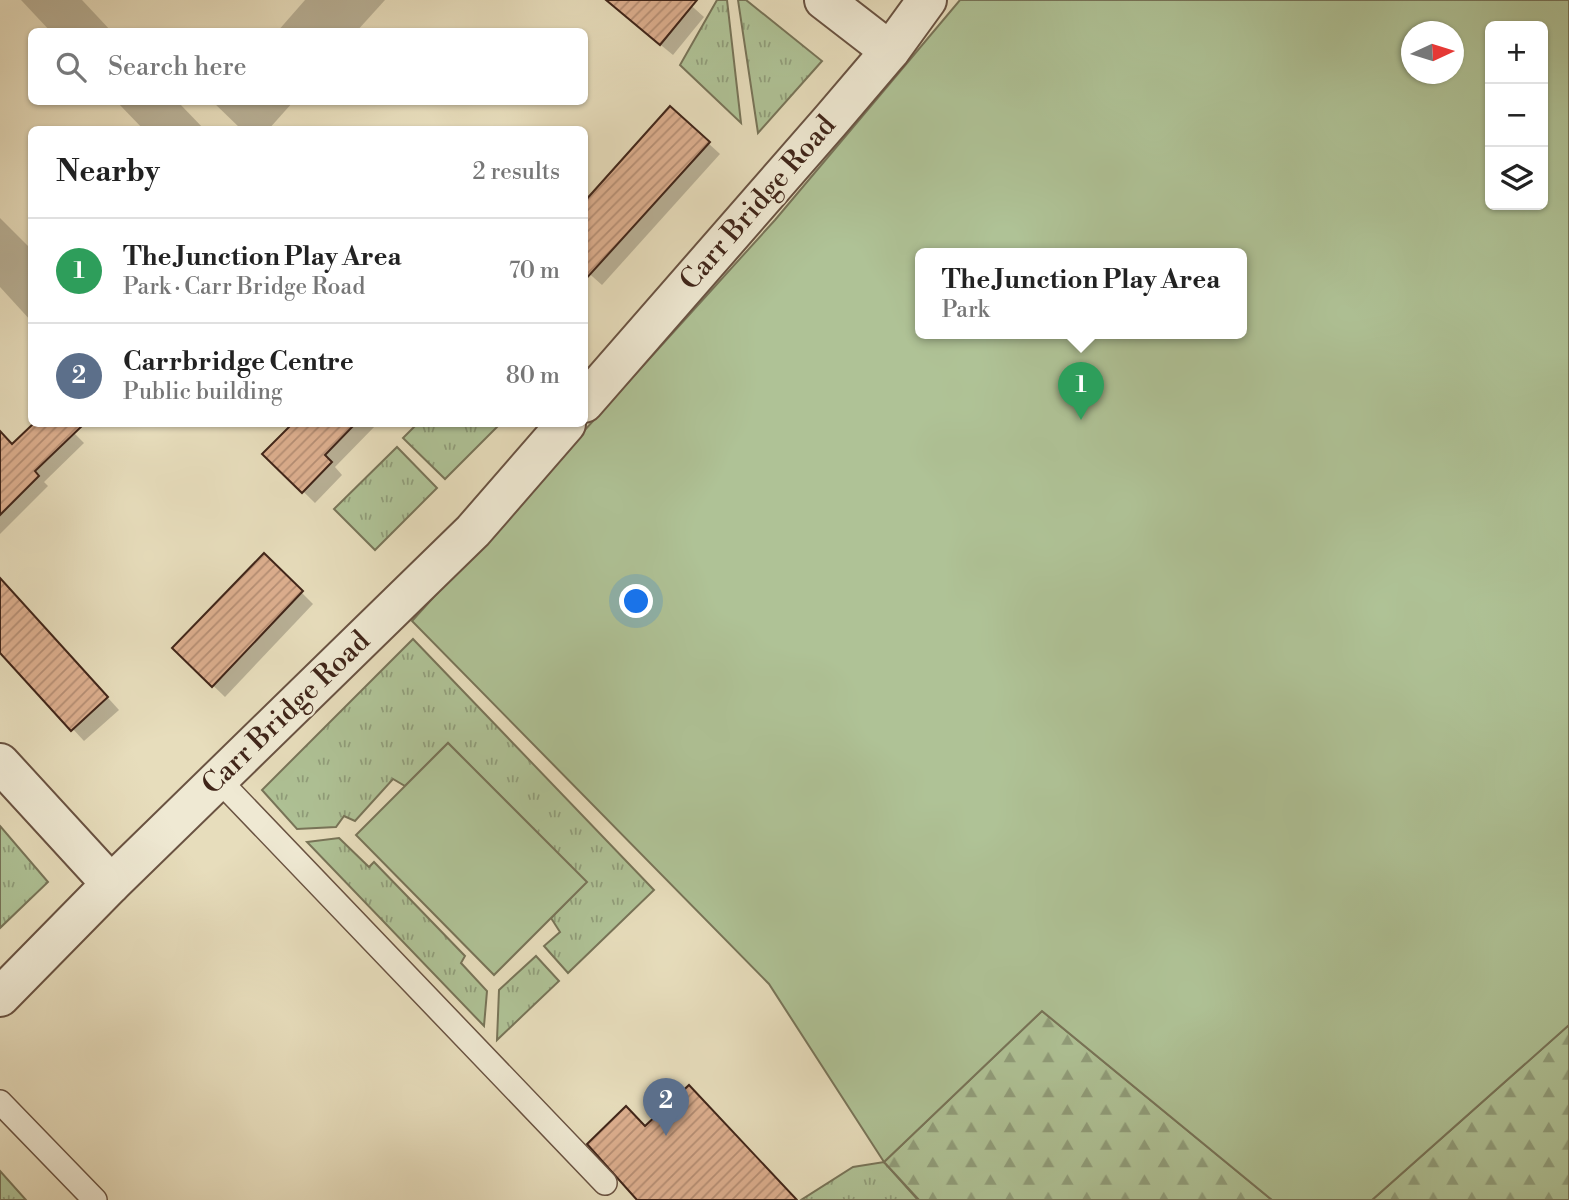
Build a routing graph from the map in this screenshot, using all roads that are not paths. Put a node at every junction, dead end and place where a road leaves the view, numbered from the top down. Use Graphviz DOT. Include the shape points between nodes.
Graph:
graph roads {
  1 [pos="824,0"];
  2 [pos="927,0"];
  3 [pos="890,51"];
  4 [pos="588,398"];
  5 [pos="563,427"];
  6 [pos="0,764"];
  7 [pos="218,779"];
  8 [pos="110,884"];
  9 [pos="0,997"];
  10 [pos="0,1102"];
  11 [pos="605,1183"];
  12 [pos="95,1200"];
  1 -- 3 [label="street"];
  2 -- 3 [label="street, Carr Bridge Road"];
  3 -- 4 [label="street, Carr Bridge Road"];
  5 -- 7 [label="street, Carr Bridge Road" via="473,531"];
  6 -- 8 [label="street"];
  7 -- 8 [label="street, Carr Bridge Road"];
  7 -- 11 [label="lane"];
  8 -- 9 [label="street, Carr Bridge Road"];
  10 -- 12 [label="lane"];
}
